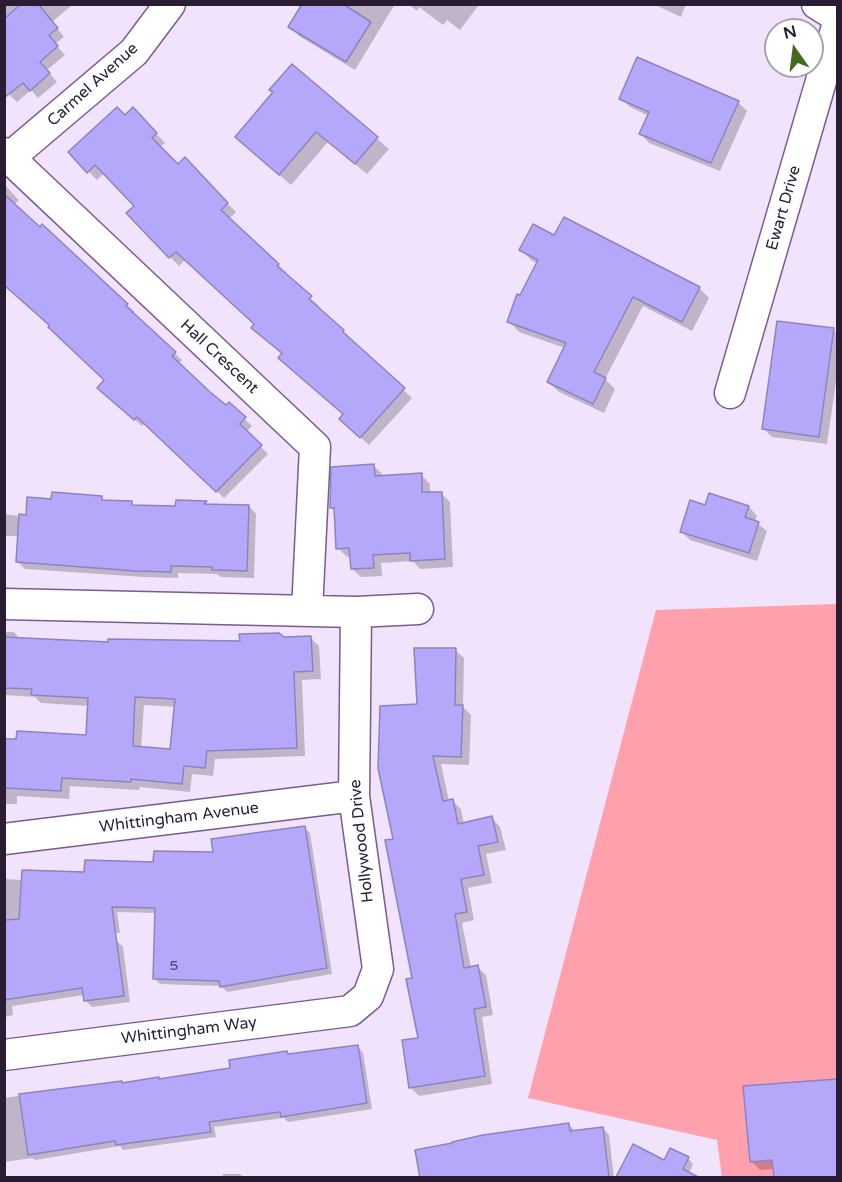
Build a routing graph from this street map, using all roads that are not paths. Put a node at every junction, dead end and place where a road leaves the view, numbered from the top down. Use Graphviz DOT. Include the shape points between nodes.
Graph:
graph roads {
  1 [pos="170,4"];
  2 [pos="817,4"];
  3 [pos="837,17"];
  4 [pos="837,23"];
  5 [pos="7,155"];
  6 [pos="730,393"];
  7 [pos="4,604"];
  8 [pos="418,609"];
  9 [pos="307,611"];
  10 [pos="356,612"];
  11 [pos="354,796"];
  12 [pos="4,839"];
  13 [pos="368,996"];
  14 [pos="4,1055"];
  1 -- 5 [label="street, Carmel Avenue" via="134,52"];
  2 -- 3 [label="street"];
  4 -- 6 [label="street, Ewart Drive"];
  5 -- 9 [label="street, Hall Crescent" via="315,447"];
  7 -- 9 [label="street"];
  8 -- 10 [label="street"];
  9 -- 10 [label="street"];
  10 -- 11 [label="street, Hollywood Drive"];
  11 -- 12 [label="street, Whittingham Avenue"];
  11 -- 13 [label="street, Hollywood Drive" via="378,969"];
  13 -- 14 [label="street, Whittingham Way" via="350,1011"];
}
